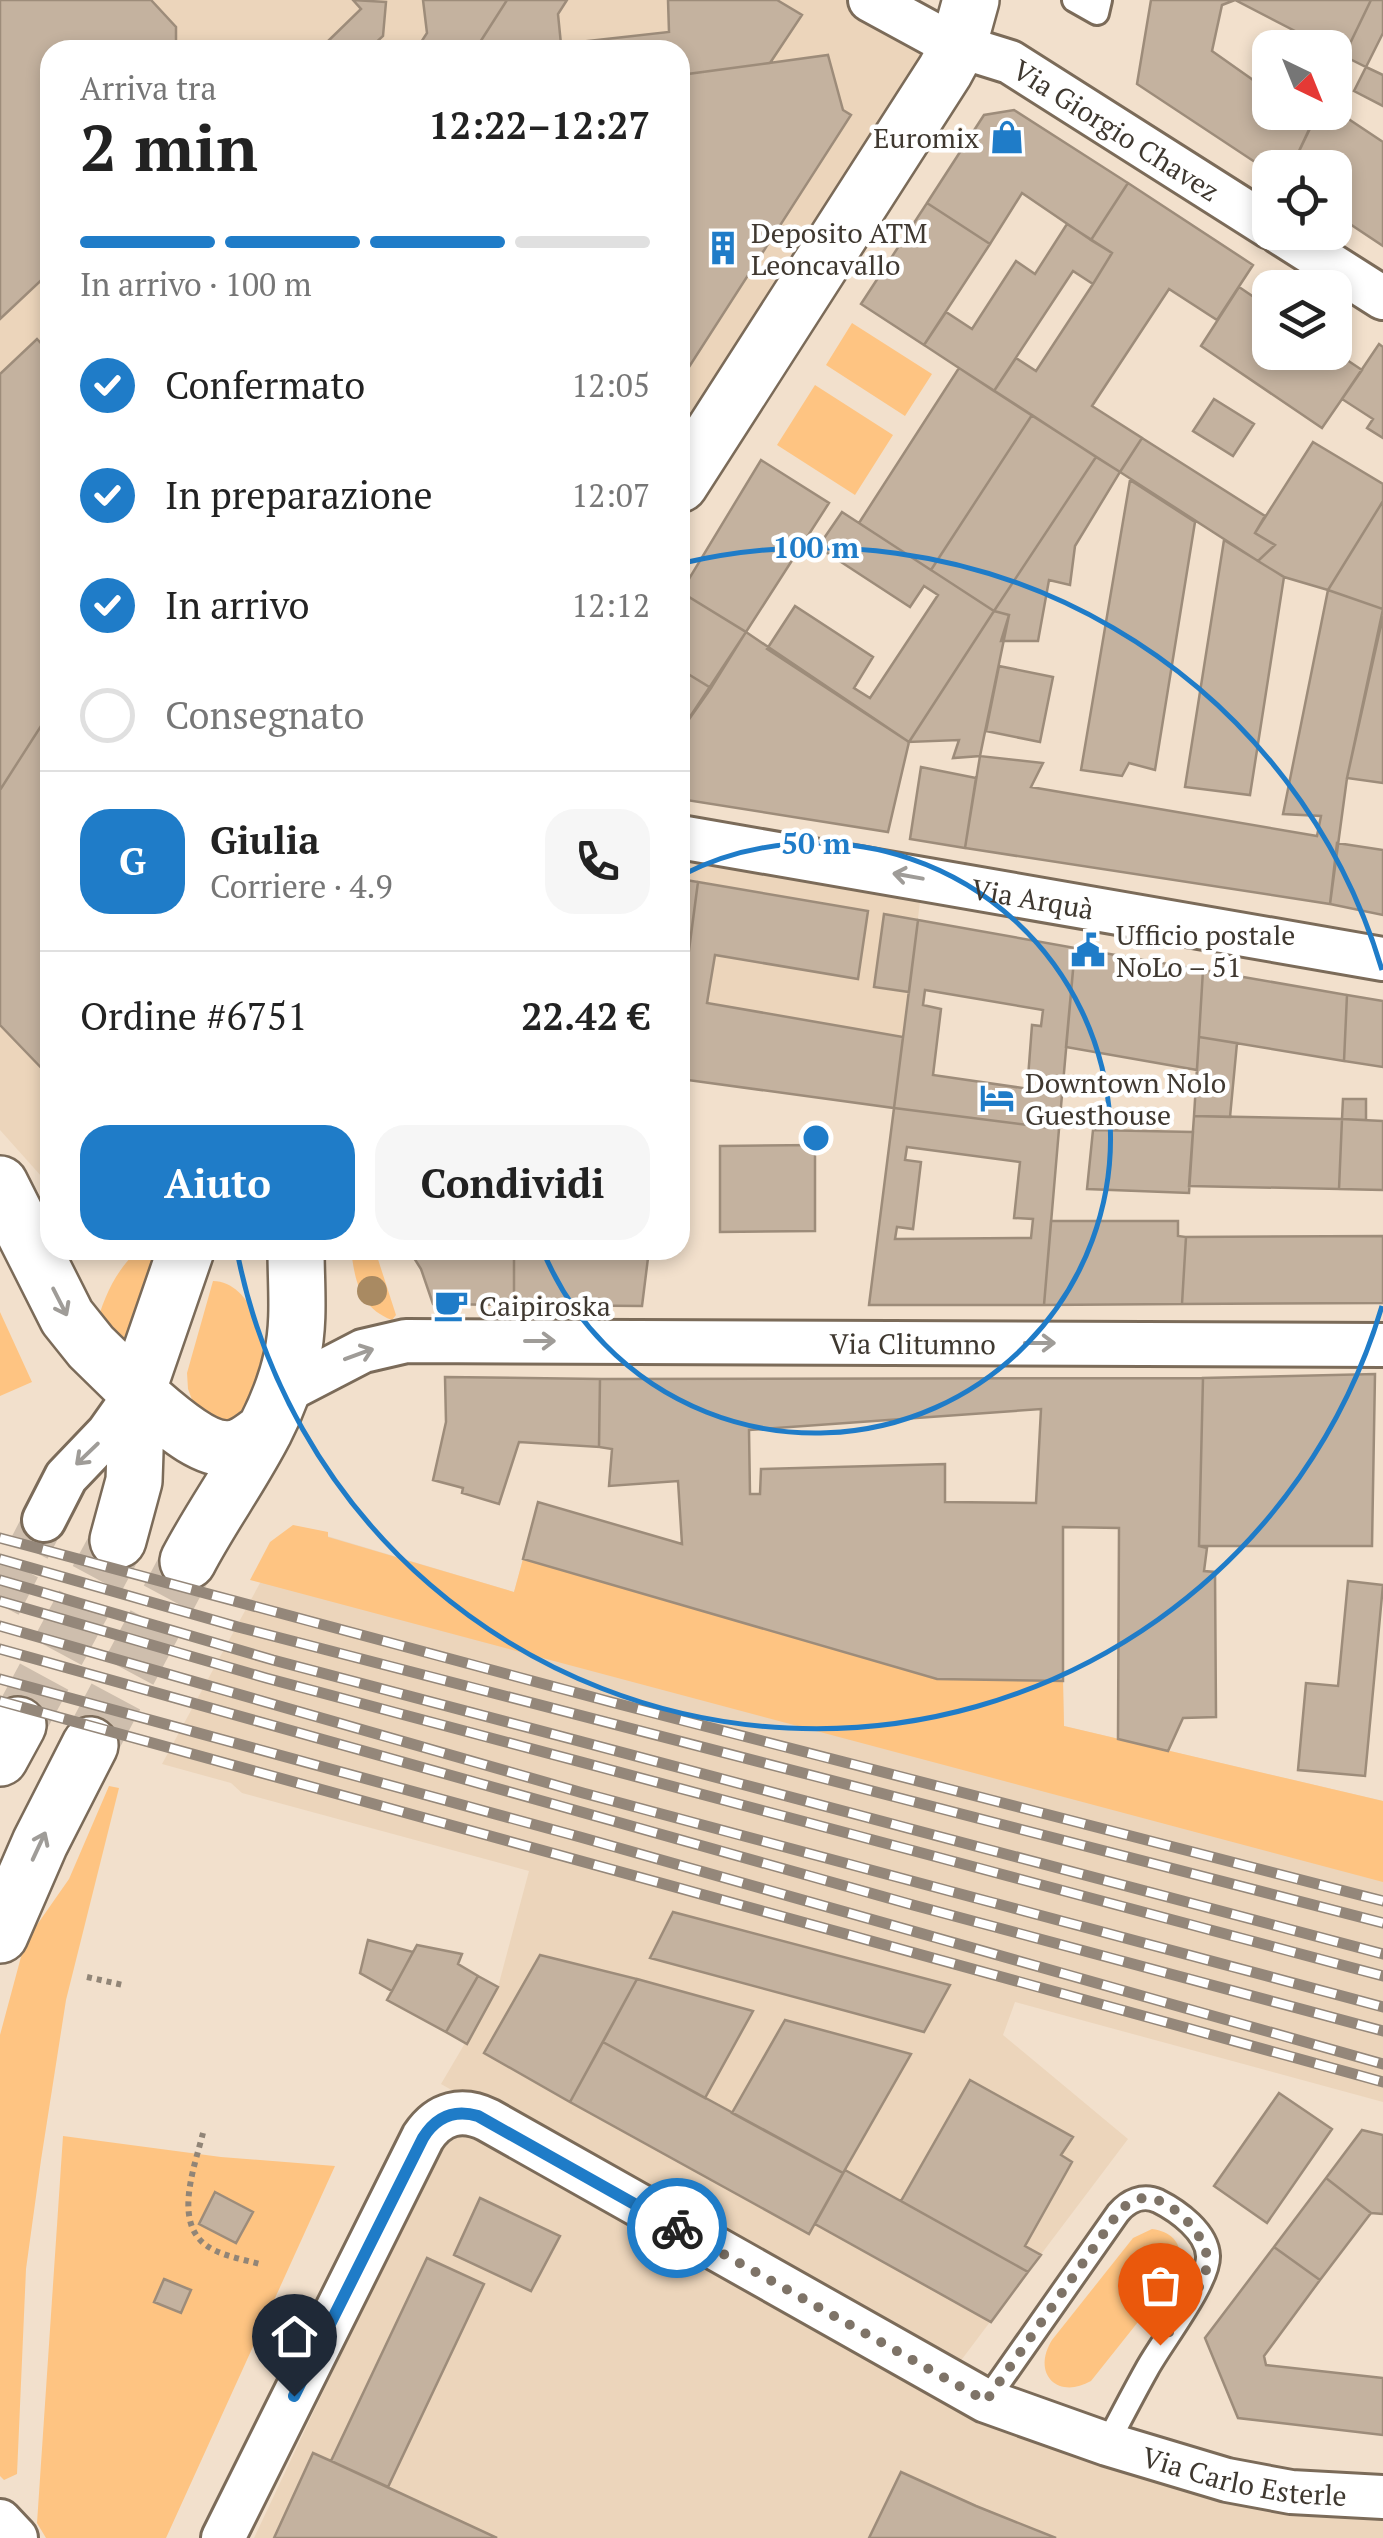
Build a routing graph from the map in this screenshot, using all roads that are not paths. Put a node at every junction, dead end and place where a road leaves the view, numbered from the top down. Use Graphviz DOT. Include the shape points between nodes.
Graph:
graph roads {
  1 [pos="870,0"];
  2 [pos="1074,0"];
  3 [pos="1100,0"];
  4 [pos="964,23"];
  5 [pos="1252,216"];
  6 [pos="1307,250"];
  7 [pos="1383,298"];
  8 [pos="690,468"];
  9 [pos="690,839"];
  10 [pos="1383,959"];
  11 [pos="10,1182"];
  12 [pos="40,1253"];
  13 [pos="43,1260"];
  14 [pos="183,1260"];
  15 [pos="274,1260"];
  16 [pos="296,1275"];
  17 [pos="1383,1345"];
  18 [pos="137,1392"];
  19 [pos="274,1412"];
  20 [pos="44,1520"];
  21 [pos="118,1540"];
  22 [pos="188,1561"];
  23 [pos="90,1745"];
  24 [pos="0,1935"];
  25 [pos="986,2401"];
  26 [pos="1107,2444"];
  27 [pos="1383,2497"];
  28 [pos="0,2521"];
  29 [pos="16,2538"];
  30 [pos="223,2538"];
  1 -- 4 [label="street, Via Giorgio Chavez"];
  2 -- 3 [label="lane" via="1098,13"];
  4 -- 5 [label="street, Via Giorgio Chavez" via="983,52 1010,62"];
  4 -- 8 [label="main road" via="924,105"];
  6 -- 7 [label="street"];
  10 -- 9 [label="street, Via Arquà, one-way"];
  11 -- 12 [label="main road, one-way"];
  13 -- 18 [label="main road, one-way" via="67,1317"];
  14 -- 18 [label="main road"];
  15 -- 16 [label="main road"];
  16 -- 19 [label="main road" via="294,1349"];
  19 -- 17 [label="street, Via Clitumno, one-way" via="363,1351 406,1341"];
  18 -- 19 [label="main road" via="214,1447 240,1447"];
  18 -- 20 [label="street, one-way" via="66,1476"];
  18 -- 21 [label="main road" via="134,1481"];
  19 -- 22 [label="main road"];
  24 -- 23 [label="main road, one-way"];
  25 -- 26 [label="street, Via Carlo Esterle"];
  25 -- 26 [label="lane, Via Carlo Esterle" via="1118,2213 1149,2198 1201,2235 1208,2261"];
  25 -- 30 [label="street, Via Carlo Esterle" via="488,2120 462,2113 438,2120 423,2138"];
  26 -- 27 [label="street, Via Carlo Esterle" via="1258,2487"];
  28 -- 29 [label="street"];
}
